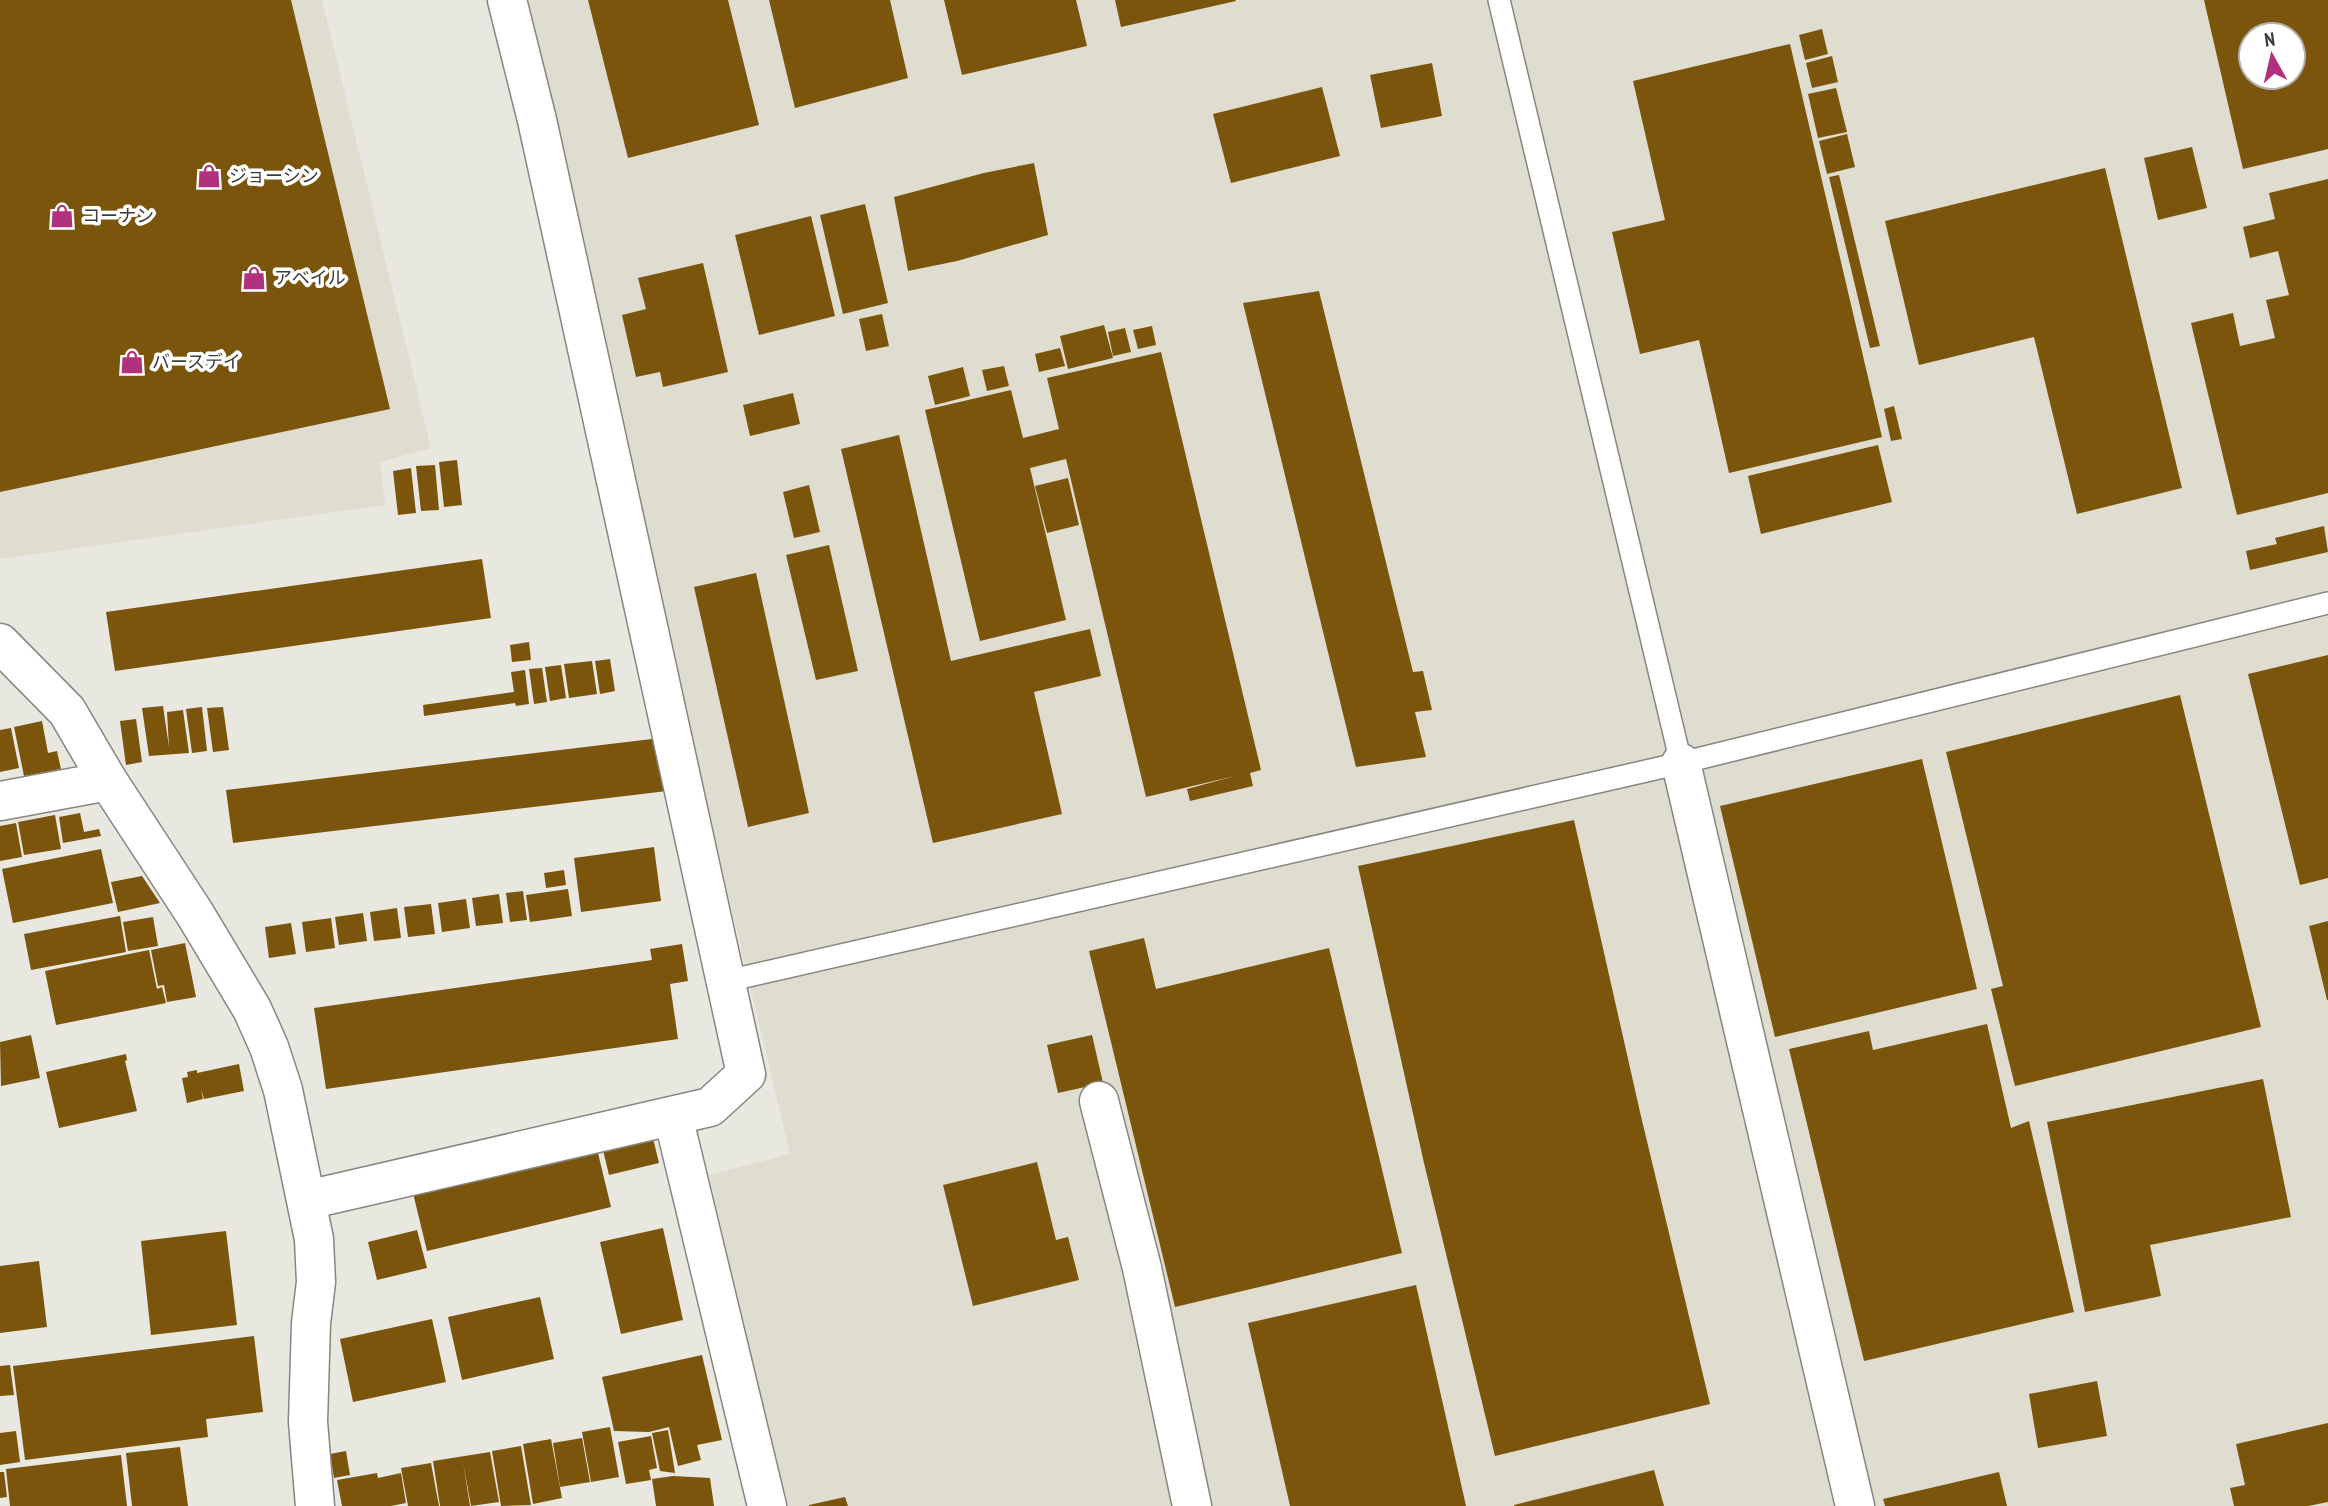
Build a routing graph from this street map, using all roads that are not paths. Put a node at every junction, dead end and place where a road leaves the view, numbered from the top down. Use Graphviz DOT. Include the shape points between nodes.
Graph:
graph roads {
  1 [pos="507,0"];
  2 [pos="1499,0"];
  3 [pos="2328,603"];
  4 [pos="0,643"];
  5 [pos="1681,763"];
  6 [pos="108,780"];
  7 [pos="0,801"];
  8 [pos="727,981"];
  9 [pos="1099,1101"];
  10 [pos="673,1116"];
  11 [pos="307,1200"];
  12 [pos="315,1506"];
  13 [pos="767,1506"];
  14 [pos="1192,1506"];
  15 [pos="1855,1506"];
  1 -- 8 [label="street"];
  2 -- 5 [label="lane"];
  3 -- 5 [label="lane"];
  4 -- 6 [label="street" via="67,711"];
  5 -- 8 [label="lane"];
  5 -- 15 [label="street"];
  6 -- 7 [label="street"];
  6 -- 11 [label="street" via="252,1009 283,1090"];
  8 -- 10 [label="street" via="746,1074 710,1107"];
  9 -- 14 [label="street" via="1142,1268"];
  10 -- 11 [label="street"];
  10 -- 13 [label="street"];
  11 -- 12 [label="street" via="316,1282 307,1422"];
}
